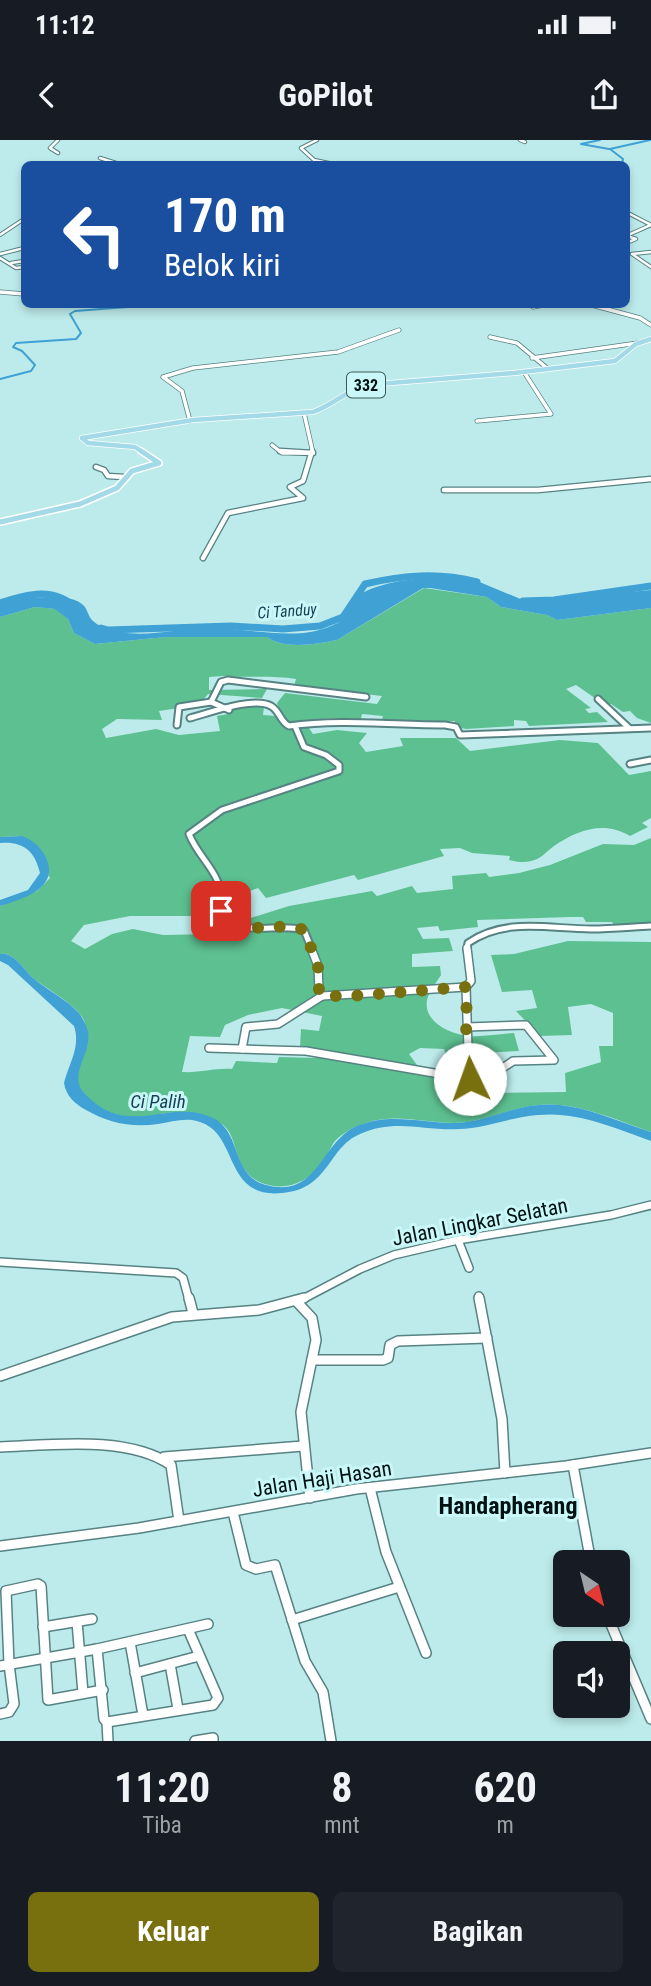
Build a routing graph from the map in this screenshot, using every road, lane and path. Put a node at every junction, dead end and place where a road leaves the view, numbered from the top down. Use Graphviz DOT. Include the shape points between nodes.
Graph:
graph roads {
  1 [pos="58,140"];
  2 [pos="317,140"];
  3 [pos="520,140"];
  4 [pos="525,142"];
  5 [pos="58,153"];
  6 [pos="100,158"];
  7 [pos="110,161"];
  8 [pos="319,161"];
  9 [pos="630,214"];
  10 [pos="21,221"];
  11 [pos="651,225"];
  12 [pos="0,228"];
  13 [pos="8,228"];
  14 [pos="0,235"];
  15 [pos="630,235"];
  16 [pos="21,249"];
  17 [pos="630,250"];
  18 [pos="651,252"];
  19 [pos="633,253"];
  20 [pos="0,256"];
  21 [pos="21,261"];
  22 [pos="9,263"];
  23 [pos="21,267"];
  24 [pos="651,267"];
  25 [pos="0,292"];
  26 [pos="21,294"];
  27 [pos="603,308"];
  28 [pos="651,325"];
  29 [pos="399,330"];
  30 [pos="490,337"];
  31 [pos="651,339"];
  32 [pos="638,343"];
  33 [pos="330,353"];
  34 [pos="335,358"];
  35 [pos="532,358"];
  36 [pos="548,369"];
  37 [pos="524,372"];
  38 [pos="304,413"];
  39 [pos="190,421"];
  40 [pos="477,421"];
  41 [pos="272,445"];
  42 [pos="313,453"];
  43 [pos="96,467"];
  44 [pos="124,477"];
  45 [pos="651,479"];
  46 [pos="444,490"];
  47 [pos="0,522"];
  48 [pos="203,558"];
  49 [pos="366,698"];
  50 [pos="598,699"];
  51 [pos="211,702"];
  52 [pos="229,709"];
  53 [pos="190,718"];
  54 [pos="177,725"];
  55 [pos="295,726"];
  56 [pos="629,728"];
  57 [pos="651,728"];
  58 [pos="651,760"];
  59 [pos="629,764"];
  60 [pos="651,926"];
  61 [pos="466,987"];
  62 [pos="322,996"];
  63 [pos="467,1027"];
  64 [pos="209,1048"];
  65 [pos="242,1049"];
  66 [pos="470,1079"];
  67 [pos="651,1205"];
  68 [pos="458,1240"];
  69 [pos="0,1262"];
  70 [pos="469,1268"];
  71 [pos="479,1296"];
  72 [pos="297,1302"];
  73 [pos="193,1313"];
  74 [pos="487,1338"];
  75 [pos="312,1360"];
  76 [pos="0,1376"];
  77 [pos="303,1446"];
  78 [pos="0,1447"];
  79 [pos="651,1453"];
  80 [pos="164,1457"];
  81 [pos="573,1465"];
  82 [pos="505,1473"];
  83 [pos="370,1488"];
  84 [pos="310,1498"];
  85 [pos="233,1512"];
  86 [pos="179,1521"];
  87 [pos="0,1546"];
  88 [pos="589,1550"];
  89 [pos="399,1587"];
  90 [pos="92,1619"];
  91 [pos="292,1620"];
  92 [pos="77,1622"];
  93 [pos="208,1624"];
  94 [pos="43,1627"];
  95 [pos="612,1628"];
  96 [pos="188,1629"];
  97 [pos="130,1642"];
  98 [pos="97,1649"];
  99 [pos="80,1653"];
  100 [pos="426,1653"];
  101 [pos="198,1656"];
  102 [pos="44,1658"];
  103 [pos="170,1664"];
  104 [pos="5,1665"];
  105 [pos="135,1673"];
  106 [pos="103,1690"];
  107 [pos="83,1693"];
  108 [pos="178,1709"];
  109 [pos="0,1714"];
  110 [pos="143,1715"];
  111 [pos="651,1719"];
  112 [pos="107,1722"];
  113 [pos="106,1741"];
  114 [pos="195,1741"];
  115 [pos="213,1741"];
  116 [pos="331,1741"];
  1 -- 5 [label="street" via="50,149"];
  2 -- 8 [label="street" via="302,148"];
  3 -- 4 [label="street"];
  6 -- 7 [label="street"];
  9 -- 11 [label="street"];
  10 -- 13 [label="street"];
  11 -- 15 [label="street"];
  12 -- 13 [label="street"];
  13 -- 14 [label="street"];
  16 -- 20 [label="street"];
  17 -- 19 [label="street"];
  18 -- 19 [label="street"];
  19 -- 24 [label="street"];
  20 -- 22 [label="street"];
  21 -- 22 [label="street"];
  22 -- 23 [label="street"];
  25 -- 26 [label="street"];
  27 -- 28 [label="street"];
  29 -- 33 [label="street"];
  30 -- 35 [label="street" via="517,343"];
  31 -- 32 [label="main road, 332"];
  32 -- 35 [label="street"];
  32 -- 36 [label="main road, 332" via="618,360"];
  33 -- 34 [label="street"];
  33 -- 39 [label="street" via="193,368 163,377 182,391"];
  35 -- 36 [label="street"];
  36 -- 37 [label="main road, 332"];
  37 -- 38 [label="main road, 332" via="366,385 350,390 331,406"];
  37 -- 40 [label="street" via="552,413"];
  38 -- 39 [label="main road, 332"];
  38 -- 42 [label="street"];
  39 -- 44 [label="main road, 332" via="82,438 88,443 135,447 159,462"];
  41 -- 42 [label="street" via="282,453"];
  42 -- 48 [label="street" via="303,481 290,487 303,498 228,513"];
  43 -- 44 [label="street" via="108,477"];
  44 -- 47 [label="main road, 332" via="117,488 80,504"];
  45 -- 46 [label="street" via="538,490"];
  49 -- 51 [label="street" via="228,681 221,682"];
  50 -- 56 [label="street"];
  51 -- 52 [label="street"];
  51 -- 54 [label="street" via="179,707"];
  52 -- 53 [label="street"];
  52 -- 55 [label="street" via="266,704 274,707 284,724"];
  55 -- 56 [label="street" via="324,721 445,724 456,727 460,735"];
  55 -- 62 [label="street" via="303,746 331,758 339,771 230,807 189,834 199,856 220,882 221,911 230,923 304,930 318,966"];
  56 -- 57 [label="street"];
  58 -- 59 [label="street"];
  60 -- 61 [label="street" via="546,926 483,932 466,948 471,981"];
  61 -- 62 [label="street"];
  61 -- 63 [label="street"];
  62 -- 65 [label="street" via="278,1024 246,1027"];
  63 -- 66 [label="street" via="465,1058"];
  63 -- 66 [label="street" via="526,1024 554,1060 513,1061 491,1076"];
  64 -- 65 [label="street"];
  65 -- 66 [label="street" via="306,1051"];
  67 -- 68 [label="street, Jalan Lingkar Selatan"];
  68 -- 70 [label="street"];
  68 -- 72 [label="street, Jalan Lingkar Selatan" via="377,1262"];
  69 -- 73 [label="street" via="176,1273 183,1278"];
  71 -- 74 [label="street"];
  72 -- 73 [label="street, Jalan Lingkar Selatan" via="259,1310"];
  72 -- 75 [label="street" via="315,1325"];
  73 -- 76 [label="street, Jalan Lingkar Selatan" via="154,1322"];
  74 -- 75 [label="street" via="398,1341 390,1345 388,1358 383,1360"];
  74 -- 82 [label="street" via="505,1440"];
  75 -- 77 [label="street" via="301,1412"];
  77 -- 80 [label="street"];
  77 -- 84 [label="street"];
  78 -- 80 [label="street" via="129,1449"];
  79 -- 81 [label="street, Jalan Haji Hasan"];
  80 -- 86 [label="street" via="171,1465"];
  81 -- 82 [label="street, Jalan Haji Hasan"];
  81 -- 88 [label="street"];
  82 -- 83 [label="street, Jalan Haji Hasan"];
  83 -- 84 [label="street, Jalan Haji Hasan"];
  83 -- 89 [label="street"];
  84 -- 85 [label="street, Jalan Haji Hasan"];
  85 -- 86 [label="street, Jalan Haji Hasan"];
  85 -- 91 [label="street" via="246,1565 256,1569 275,1566"];
  86 -- 87 [label="street, Jalan Haji Hasan"];
  89 -- 91 [label="street"];
  89 -- 100 [label="street"];
  90 -- 92 [label="street"];
  91 -- 116 [label="street" via="304,1661 323,1692"];
  92 -- 94 [label="street"];
  92 -- 99 [label="street"];
  93 -- 96 [label="street"];
  94 -- 102 [label="street"];
  94 -- 104 [label="street" via="41,1586 6,1591"];
  95 -- 111 [label="street"];
  96 -- 97 [label="street"];
  96 -- 101 [label="street"];
  97 -- 98 [label="street"];
  97 -- 105 [label="street"];
  98 -- 99 [label="street"];
  98 -- 106 [label="street"];
  99 -- 102 [label="street"];
  99 -- 107 [label="street"];
  101 -- 103 [label="street"];
  101 -- 108 [label="street" via="218,1698 213,1705"];
  102 -- 104 [label="street"];
  102 -- 107 [label="street" via="48,1700"];
  103 -- 105 [label="street"];
  103 -- 108 [label="street"];
  104 -- 109 [label="street" via="14,1704 9,1712"];
  105 -- 110 [label="street"];
  106 -- 107 [label="street"];
  106 -- 112 [label="street"];
  108 -- 110 [label="street"];
  110 -- 112 [label="street"];
  112 -- 113 [label="street"];
  114 -- 115 [label="street"];
}
